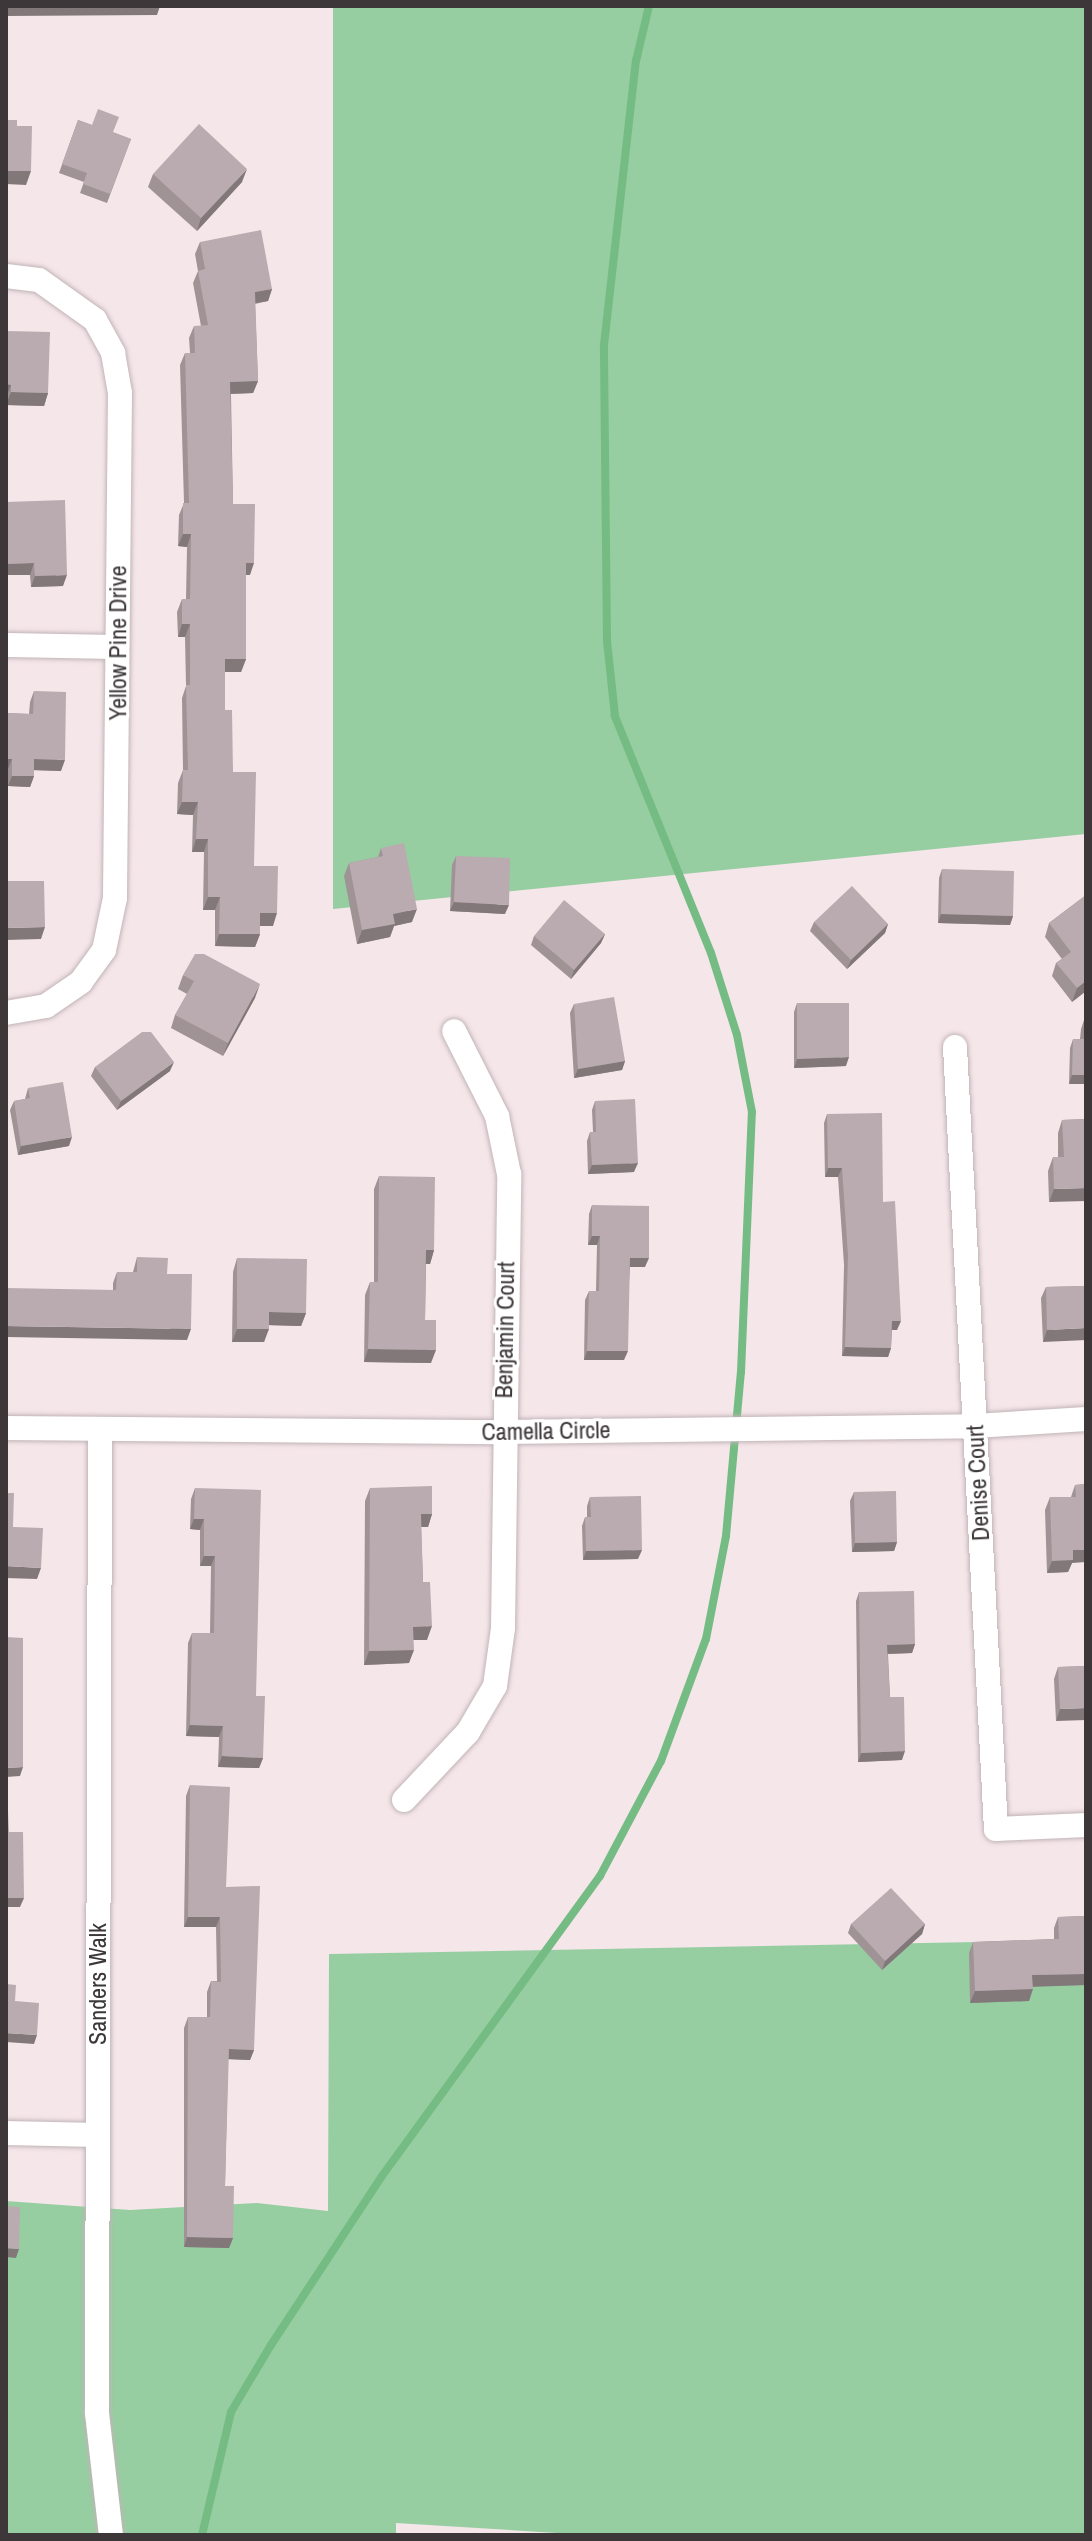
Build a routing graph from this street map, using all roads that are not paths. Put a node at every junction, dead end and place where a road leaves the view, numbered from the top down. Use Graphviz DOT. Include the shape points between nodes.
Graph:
graph roads {
  1 [pos="6,276"];
  2 [pos="6,645"];
  3 [pos="117,647"];
  4 [pos="6,1013"];
  5 [pos="454,1031"];
  6 [pos="955,1047"];
  7 [pos="1086,1419"];
  8 [pos="975,1426"];
  9 [pos="6,1428"];
  10 [pos="100,1432"];
  11 [pos="503,1432"];
  12 [pos="404,1800"];
  13 [pos="1086,1825"];
  14 [pos="6,2133"];
  15 [pos="98,2135"];
  16 [pos="111,2535"];
  1 -- 3 [label="street, Yellow Pine Drive" via="39,280 66,295 95,320 113,353 120,393"];
  2 -- 3 [label="street"];
  3 -- 4 [label="street, Yellow Pine Drive" via="115,898 104,950 81,982 46,1006"];
  5 -- 11 [label="street, Benjamin Court" via="497,1116 509,1174"];
  6 -- 8 [label="street, Denise Court"];
  7 -- 8 [label="street, Camella Circle"];
  8 -- 11 [label="street, Camella Circle"];
  8 -- 13 [label="street, Denise Court" via="996,1829"];
  9 -- 10 [label="street, Camella Circle"];
  10 -- 11 [label="street, Camella Circle"];
  10 -- 15 [label="street, Sanders Walk"];
  11 -- 12 [label="street, Benjamin Court" via="503,1628 495,1686 468,1732"];
  14 -- 15 [label="street"];
  15 -- 16 [label="street, Sanders Walk" via="97,2413"];
}
